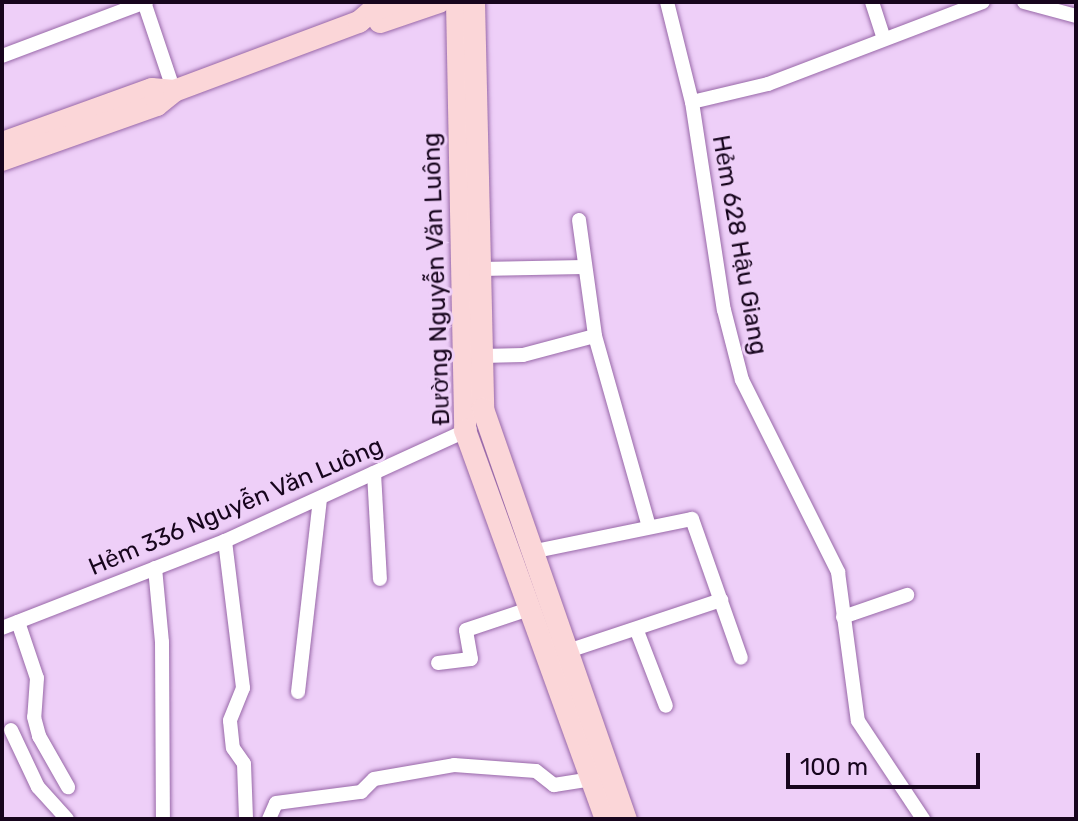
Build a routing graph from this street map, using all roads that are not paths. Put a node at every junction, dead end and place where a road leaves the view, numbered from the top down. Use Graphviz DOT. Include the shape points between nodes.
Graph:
graph roads {
  1 [pos="145,2"];
  2 [pos="396,2"];
  3 [pos="439,2"];
  4 [pos="457,2"];
  5 [pos="474,2"];
  6 [pos="667,2"];
  7 [pos="872,2"];
  8 [pos="983,2"];
  9 [pos="1024,2"];
  10 [pos="1076,16"];
  11 [pos="359,22"];
  12 [pos="884,39"];
  13 [pos="2,56"];
  14 [pos="174,91"];
  15 [pos="692,102"];
  16 [pos="2,143"];
  17 [pos="2,160"];
  18 [pos="579,220"];
  19 [pos="584,267"];
  20 [pos="480,269"];
  21 [pos="595,336"];
  22 [pos="482,356"];
  23 [pos="476,427"];
  24 [pos="374,473"];
  25 [pos="320,500"];
  26 [pos="649,527"];
  27 [pos="225,541"];
  28 [pos="531,552"];
  29 [pos="155,568"];
  30 [pos="380,579"];
  31 [pos="907,595"];
  32 [pos="721,600"];
  33 [pos="529,609"];
  34 [pos="843,617"];
  35 [pos="18,622"];
  36 [pos="2,628"];
  37 [pos="637,631"];
  38 [pos="557,654"];
  39 [pos="741,658"];
  40 [pos="438,663"];
  41 [pos="298,692"];
  42 [pos="666,706"];
  43 [pos="34,717"];
  44 [pos="6,733"];
  45 [pos="591,779"];
  46 [pos="68,787"];
  47 [pos="67,819"];
  48 [pos="163,819"];
  49 [pos="246,819"];
  50 [pos="269,819"];
  51 [pos="606,819"];
  52 [pos="626,819"];
  53 [pos="923,819"];
  1 -- 13 [label="street"];
  1 -- 14 [label="street"];
  2 -- 11 [label="main road"];
  3 -- 11 [label="main road" via="378,23"];
  4 -- 23 [label="main road, Đường Nguyễn Văn Luông"];
  5 -- 20 [label="main road, Đường Nguyễn Văn Luông"];
  6 -- 15 [label="street, Hẻm 628 Hậu Giang"];
  7 -- 12 [label="street"];
  8 -- 12 [label="street"];
  9 -- 10 [label="street"];
  11 -- 14 [label="main road"];
  12 -- 15 [label="street" via="768,84"];
  14 -- 16 [label="main road" via="152,89"];
  14 -- 17 [label="main road" via="157,105"];
  15 -- 34 [label="street, Hẻm 628 Hậu Giang" via="724,310 742,380 838,572"];
  18 -- 19 [label="street"];
  19 -- 20 [label="street"];
  19 -- 21 [label="street"];
  20 -- 22 [label="main road, Đường Nguyễn Văn Luông"];
  21 -- 22 [label="street" via="523,355"];
  21 -- 26 [label="street"];
  22 -- 23 [label="main road, Đường Nguyễn Văn Luông"];
  23 -- 24 [label="street, Hẻm 336 Nguyễn Văn Luông"];
  23 -- 28 [label="main road, Đường Nguyễn Văn Luông"];
  23 -- 33 [label="main road, Đường Nguyễn Văn Luông"];
  24 -- 25 [label="street, Hẻm 336 Nguyễn Văn Luông"];
  24 -- 30 [label="street"];
  25 -- 27 [label="street, Hẻm 336 Nguyễn Văn Luông"];
  25 -- 41 [label="street"];
  26 -- 28 [label="street"];
  26 -- 32 [label="street" via="692,519"];
  27 -- 29 [label="street, Hẻm 336 Nguyễn Văn Luông"];
  27 -- 49 [label="street" via="243,688 230,721 233,748 244,764"];
  28 -- 38 [label="main road, Đường Nguyễn Văn Luông"];
  29 -- 35 [label="street, Hẻm 336 Nguyễn Văn Luông"];
  29 -- 48 [label="street" via="162,642"];
  31 -- 34 [label="street"];
  32 -- 37 [label="street"];
  32 -- 39 [label="street"];
  33 -- 38 [label="main road, Đường Nguyễn Văn Luông"];
  33 -- 40 [label="street" via="466,630 471,659"];
  34 -- 53 [label="street" via="858,721"];
  35 -- 36 [label="street, Hẻm 336 Nguyễn Văn Luông"];
  35 -- 43 [label="street" via="37,678"];
  37 -- 38 [label="street"];
  37 -- 42 [label="street"];
  38 -- 45 [label="main road, Đường Nguyễn Văn Luông"];
  38 -- 52 [label="main road, Đường Nguyễn Văn Luông"];
  43 -- 44 [label="street"];
  43 -- 46 [label="street"];
  44 -- 47 [label="street" via="38,787"];
  45 -- 50 [label="street" via="554,785 536,771 454,765 374,779 361,792 276,803"];
  45 -- 51 [label="main road, Đường Nguyễn Văn Luông"];
}
